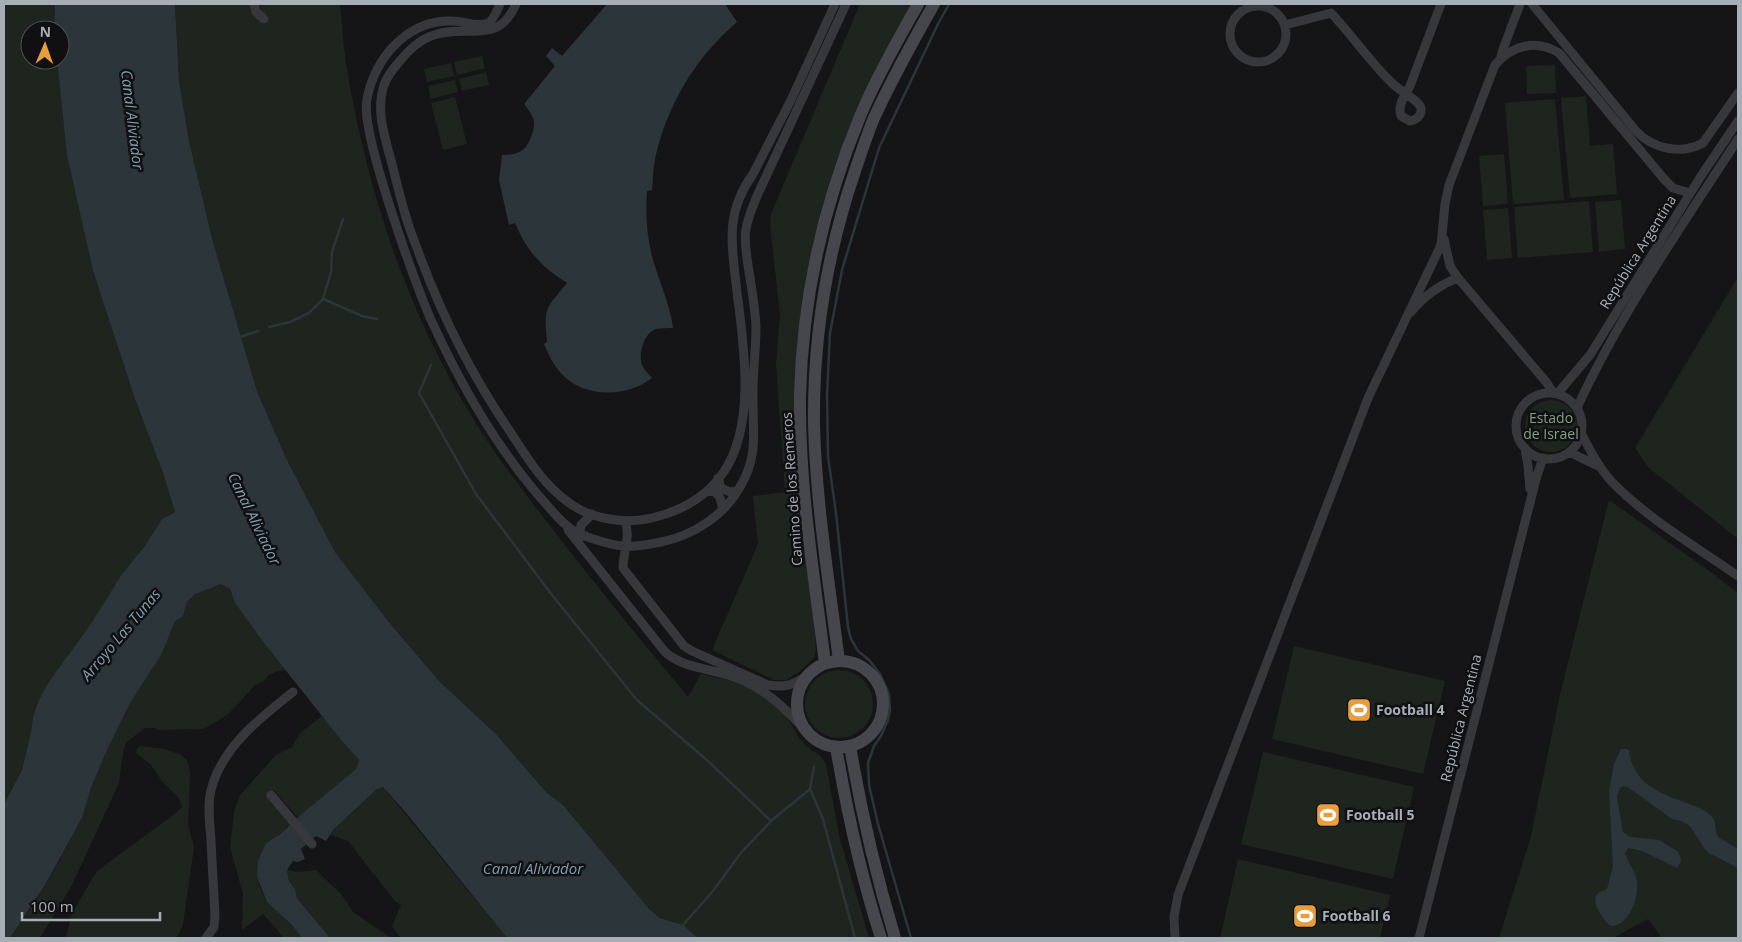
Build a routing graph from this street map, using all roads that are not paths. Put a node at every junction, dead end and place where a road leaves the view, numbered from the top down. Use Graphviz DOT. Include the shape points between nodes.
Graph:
graph roads {
  1 [pos="254,4"];
  2 [pos="500,4"];
  3 [pos="516,4"];
  4 [pos="835,4"];
  5 [pos="846,4"];
  6 [pos="918,4"];
  7 [pos="934,4"];
  8 [pos="1334,4"];
  9 [pos="1441,4"];
  10 [pos="1520,4"];
  11 [pos="1532,4"];
  12 [pos="1251,5"];
  13 [pos="1331,13"];
  14 [pos="264,19"];
  15 [pos="1285,25"];
  16 [pos="1501,57"];
  17 [pos="1738,93"];
  18 [pos="1738,121"];
  19 [pos="1738,140"];
  20 [pos="1701,176"];
  21 [pos="1710,182"];
  22 [pos="1690,193"];
  23 [pos="1442,233"];
  24 [pos="1458,278"];
  25 [pos="1621,303"];
  26 [pos="1631,309"];
  27 [pos="1403,322"];
  28 [pos="1555,393"];
  29 [pos="1577,408"];
  30 [pos="1581,433"];
  31 [pos="1525,448"];
  32 [pos="1569,452"];
  33 [pos="1543,458"];
  34 [pos="1601,467"];
  35 [pos="718,478"];
  36 [pos="737,491"];
  37 [pos="706,492"];
  38 [pos="1530,505"];
  39 [pos="722,510"];
  40 [pos="592,514"];
  41 [pos="560,520"];
  42 [pos="625,521"];
  43 [pos="579,533"];
  44 [pos="579,544"];
  45 [pos="626,546"];
  46 [pos="1738,576"];
  47 [pos="839,661"];
  48 [pos="825,663"];
  49 [pos="808,675"];
  50 [pos="293,692"];
  51 [pos="804,729"];
  52 [pos="850,746"];
  53 [pos="836,747"];
  54 [pos="271,795"];
  55 [pos="312,844"];
  56 [pos="206,938"];
  57 [pos="881,938"];
  58 [pos="896,938"];
  59 [pos="1175,938"];
  60 [pos="1419,938"];
  1 -- 14 [label="street" via="256,12"];
  2 -- 41 [label="street" via="488,23 479,25 450,20 426,24 409,33 391,48 381,62 369,89 366,109 384,190 432,323 502,448"];
  3 -- 40 [label="street" via="511,15 498,28 434,35 411,48 390,72 384,86 380,116 406,219 436,297 488,401 542,479 569,503"];
  4 -- 35 [label="street" via="791,100 737,202 731,230 741,326 744,406 738,445"];
  5 -- 36 [label="street" via="747,221 746,250 756,324 752,402 754,447 750,466"];
  6 -- 48 [label="main road, Camino de los Remeros" via="861,113 851,139 820,238 805,326 800,397 803,472"];
  7 -- 47 [label="main road, Camino de los Remeros" via="902,61 864,144 834,241 821,312 814,425 826,564"];
  8 -- 13 [label="street"];
  9 -- 13 [label="street" via="1405,94"];
  10 -- 16 [label="street"];
  11 -- 17 [label="street" via="1636,132 1651,143 1670,149 1696,147 1703,143"];
  12 -- 15 [label="street" via="1268,8"];
  12 -- 15 [label="street" via="1237,14 1229,29 1232,46 1243,58 1260,62 1275,56 1285,42"];
  13 -- 15 [label="street"];
  16 -- 22 [label="street" via="1518,49 1540,45 1559,53 1664,179 1673,188"];
  16 -- 23 [label="street" via="1449,185"];
  18 -- 20 [label="street, República Argentina"];
  19 -- 21 [label="street, República Argentina"];
  20 -- 21 [label="street"];
  20 -- 22 [label="street, República Argentina"];
  21 -- 26 [label="street, República Argentina"];
  22 -- 25 [label="street, República Argentina"];
  23 -- 24 [label="street" via="1450,266"];
  23 -- 27 [label="street" via="1438,252"];
  24 -- 27 [label="street" via="1431,292"];
  24 -- 28 [label="street"];
  25 -- 26 [label="street"];
  25 -- 28 [label="street, República Argentina" via="1590,355"];
  26 -- 29 [label="street, República Argentina" via="1594,370"];
  27 -- 59 [label="street" via="1368,398 1182,886 1174,917"];
  28 -- 29 [label="street"];
  28 -- 31 [label="street" via="1532,397 1518,414 1517,435"];
  29 -- 30 [label="street"];
  30 -- 32 [label="street"];
  30 -- 34 [label="street"];
  31 -- 33 [label="street"];
  31 -- 38 [label="street, República Argentina"];
  32 -- 33 [label="street" via="1558,458"];
  32 -- 34 [label="street"];
  33 -- 38 [label="street, República Argentina"];
  34 -- 46 [label="street" via="1617,487 1642,508"];
  35 -- 36 [label="street" via="721,488"];
  35 -- 37 [label="street"];
  36 -- 39 [label="street"];
  37 -- 39 [label="street" via="716,492 722,502"];
  37 -- 42 [label="street" via="676,511 654,518"];
  38 -- 60 [label="street, República Argentina"];
  39 -- 45 [label="street" via="707,523 671,540"];
  40 -- 42 [label="street"];
  40 -- 43 [label="street" via="581,525"];
  41 -- 43 [label="street"];
  41 -- 44 [label="street"];
  42 -- 45 [label="street"];
  43 -- 44 [label="street"];
  43 -- 45 [label="street"];
  44 -- 51 [label="street" via="674,660 736,677 756,686 784,707"];
  45 -- 49 [label="street" via="623,568 626,574 684,646 768,685 793,684"];
  47 -- 48 [label="main road"];
  47 -- 52 [label="main road" via="851,662 871,674 882,695 883,707 876,729 868,738"];
  48 -- 49 [label="main road"];
  49 -- 51 [label="main road" via="801,684 796,707"];
  50 -- 56 [label="street" via="255,722 230,751 216,774 210,792 209,818 216,917"];
  51 -- 53 [label="main road" via="812,738"];
  52 -- 53 [label="main road"];
  52 -- 58 [label="main road" via="864,825"];
  53 -- 57 [label="main road" via="851,828"];
  54 -- 55 [label="street"];
}
